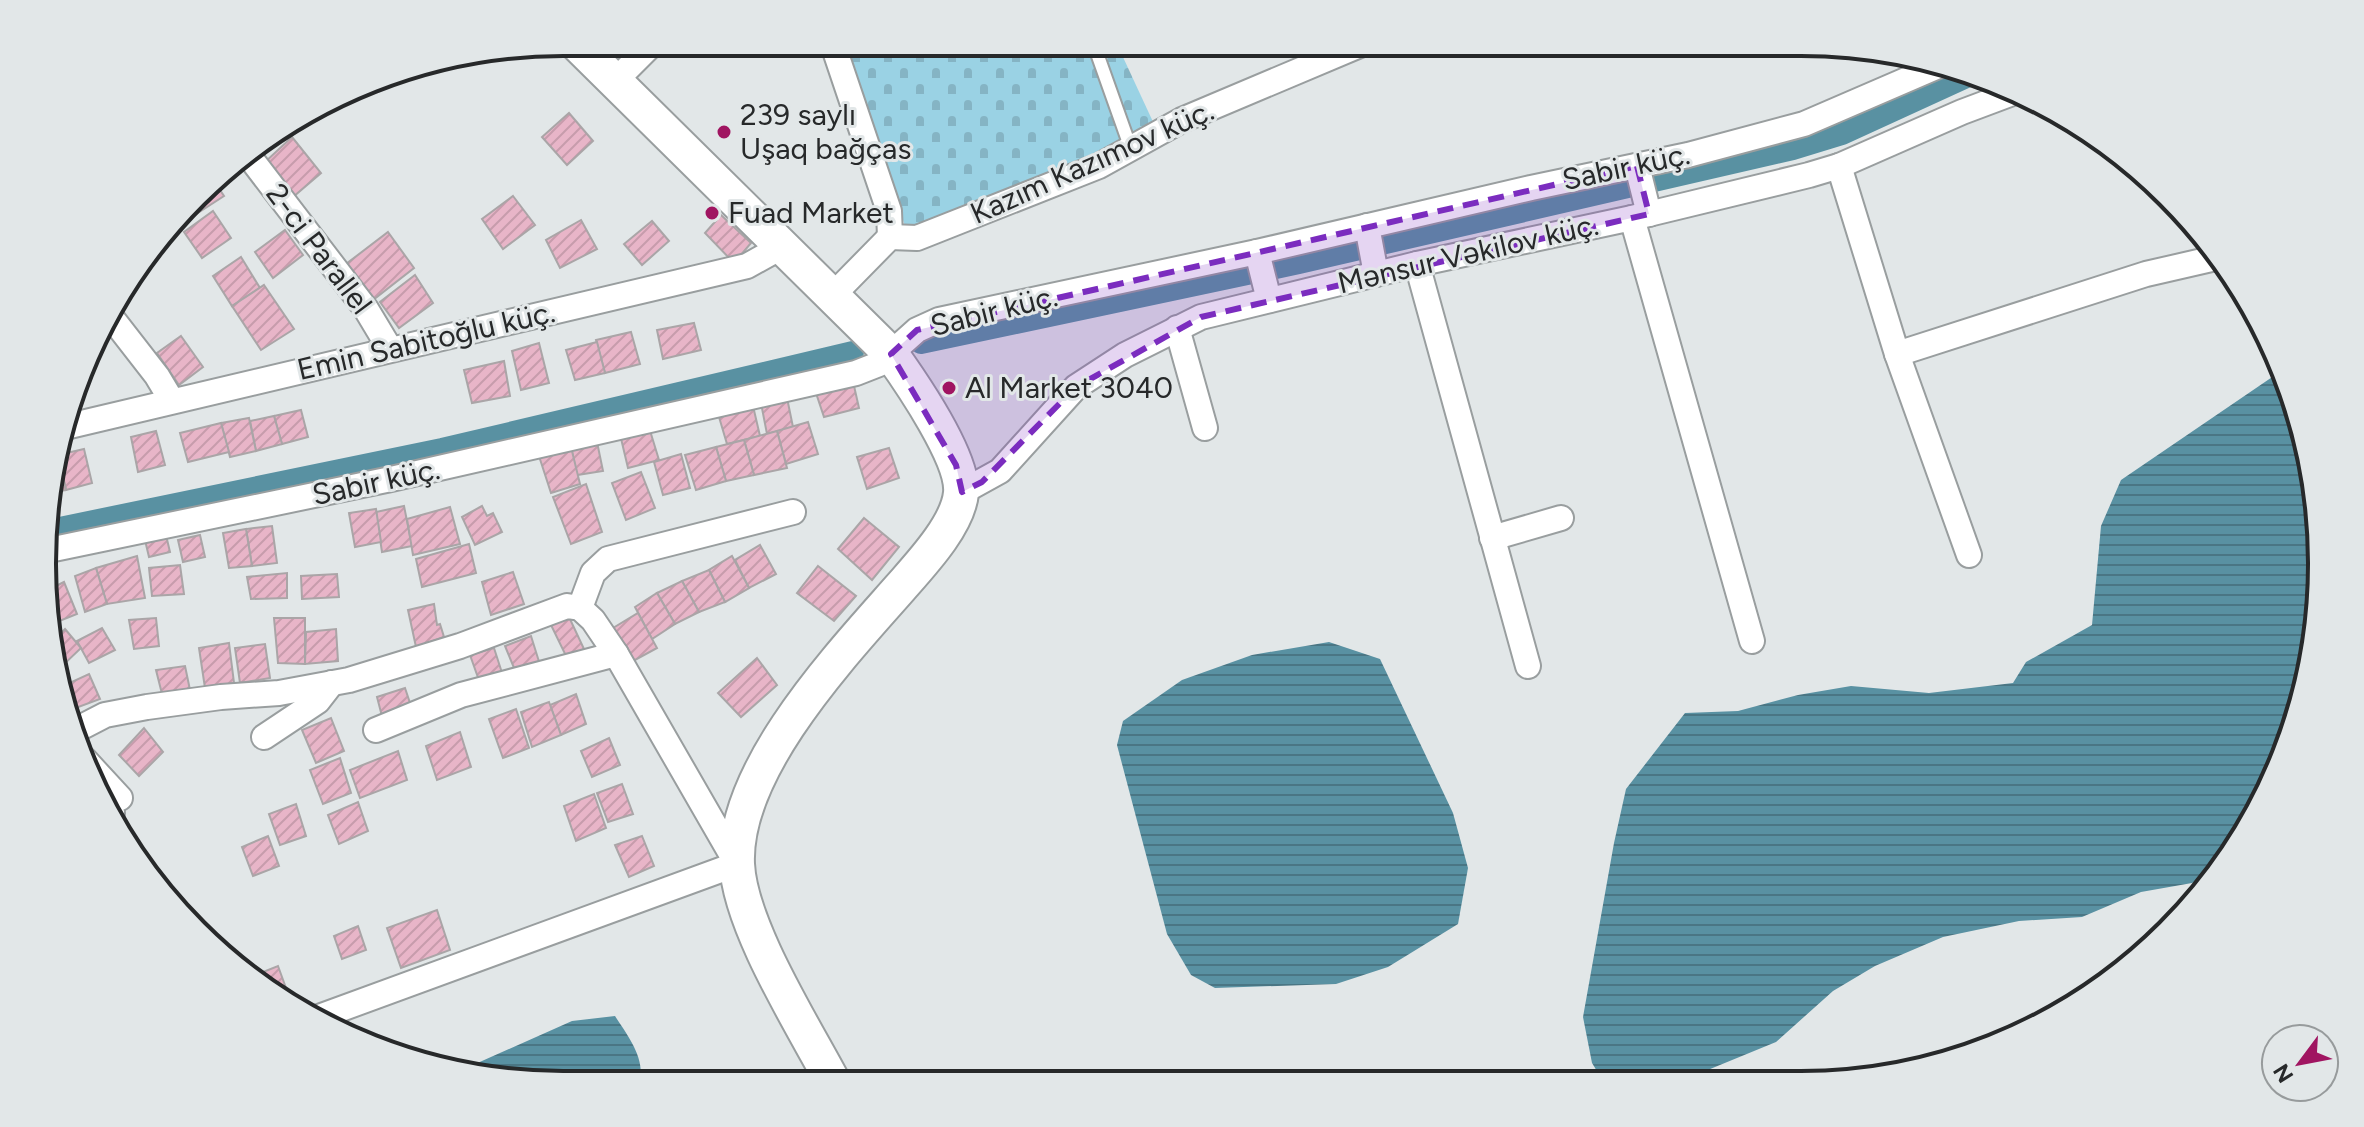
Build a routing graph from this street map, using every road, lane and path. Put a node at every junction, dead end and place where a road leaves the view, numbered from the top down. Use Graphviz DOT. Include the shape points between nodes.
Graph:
graph roads {
  1 [pos="589,56"];
  2 [pos="640,56"];
  3 [pos="837,56"];
  4 [pos="1098,56"];
  5 [pos="1334,56"];
  6 [pos="1925,72"];
  7 [pos="615,81"];
  8 [pos="2001,97"];
  9 [pos="1131,149"];
  10 [pos="254,162"];
  11 [pos="1637,166"];
  12 [pos="1839,166"];
  13 [pos="1640,216"];
  14 [pos="1367,226"];
  15 [pos="890,237"];
  16 [pos="783,246"];
  17 [pos="1257,252"];
  18 [pos="2207,260"];
  19 [pos="1417,264"];
  20 [pos="1376,274"];
  21 [pos="833,295"];
  22 [pos="1269,300"];
  23 [pos="116,324"];
  24 [pos="1177,328"];
  25 [pos="390,349"];
  26 [pos="891,354"];
  27 [pos="1897,354"];
  28 [pos="172,401"];
  29 [pos="75,424"];
  30 [pos="1205,428"];
  31 [pos="962,492"];
  32 [pos="793,512"];
  33 [pos="1561,518"];
  34 [pos="1492,538"];
  35 [pos="56,548"];
  36 [pos="1969,555"];
  37 [pos="580,608"];
  38 [pos="1752,641"];
  39 [pos="616,654"];
  40 [pos="1528,666"];
  41 [pos="332,683"];
  42 [pos="83,726"];
  43 [pos="376,730"];
  44 [pos="264,737"];
  45 [pos="737,864"];
  46 [pos="329,1013"];
  47 [pos="827,1071"];
  1 -- 7 [label="street"];
  2 -- 7 [label="street"];
  3 -- 15 [label="street" via="889,211"];
  4 -- 9 [label="lane"];
  5 -- 9 [label="street, Kazım Kazımov küç." via="1182,120"];
  6 -- 11 [label="street, Sabir küç." via="1804,124"];
  7 -- 16 [label="street"];
  8 -- 12 [label="street, Mənsur Vəkilov küç."];
  9 -- 15 [label="street, Kazım Kazımov küç." via="917,238"];
  10 -- 25 [label="street, 2-ci Parallel" via="366,309"];
  11 -- 13 [label="street"];
  11 -- 14 [label="street, Sabir küç."];
  12 -- 13 [label="street, Mənsur Vəkilov küç."];
  12 -- 27 [label="street"];
  13 -- 19 [label="street, Mənsur Vəkilov küç."];
  13 -- 38 [label="street"];
  14 -- 17 [label="street, Sabir küç."];
  14 -- 20 [label="street"];
  15 -- 21 [label="street"];
  16 -- 21 [label="street"];
  16 -- 25 [label="street, Emin Sabitoğlu küç." via="747,266"];
  17 -- 22 [label="street"];
  17 -- 26 [label="street, Sabir küç." via="939,320 917,330"];
  18 -- 27 [label="street" via="2146,274"];
  19 -- 20 [label="street, Mənsur Vəkilov küç."];
  19 -- 34 [label="street"];
  20 -- 22 [label="street, Mənsur Vəkilov küç."];
  21 -- 26 [label="street"];
  22 -- 24 [label="street, Mənsur Vəkilov küç."];
  23 -- 28 [label="street"];
  24 -- 30 [label="street"];
  24 -- 31 [label="street, Mənsur Vəkilov küç." via="1076,387 1000,471"];
  25 -- 28 [label="street, Emin Sabitoğlu küç."];
  26 -- 31 [label="street" via="946,442"];
  26 -- 35 [label="street, Sabir küç." via="871,369 840,377"];
  27 -- 36 [label="street"];
  28 -- 29 [label="street, Emin Sabitoğlu küç."];
  31 -- 45 [label="street" via="943,535 856,637 775,745 747,803"];
  32 -- 37 [label="street" via="608,559 593,573"];
  33 -- 34 [label="street"];
  34 -- 40 [label="street"];
  37 -- 39 [label="street"];
  37 -- 41 [label="street" via="557,609 460,646"];
  39 -- 43 [label="street" via="461,695"];
  39 -- 45 [label="street"];
  41 -- 42 [label="street" via="147,707 105,715"];
  41 -- 44 [label="street" via="318,701"];
  45 -- 46 [label="street"];
  45 -- 47 [label="street" via="752,924"];
}
